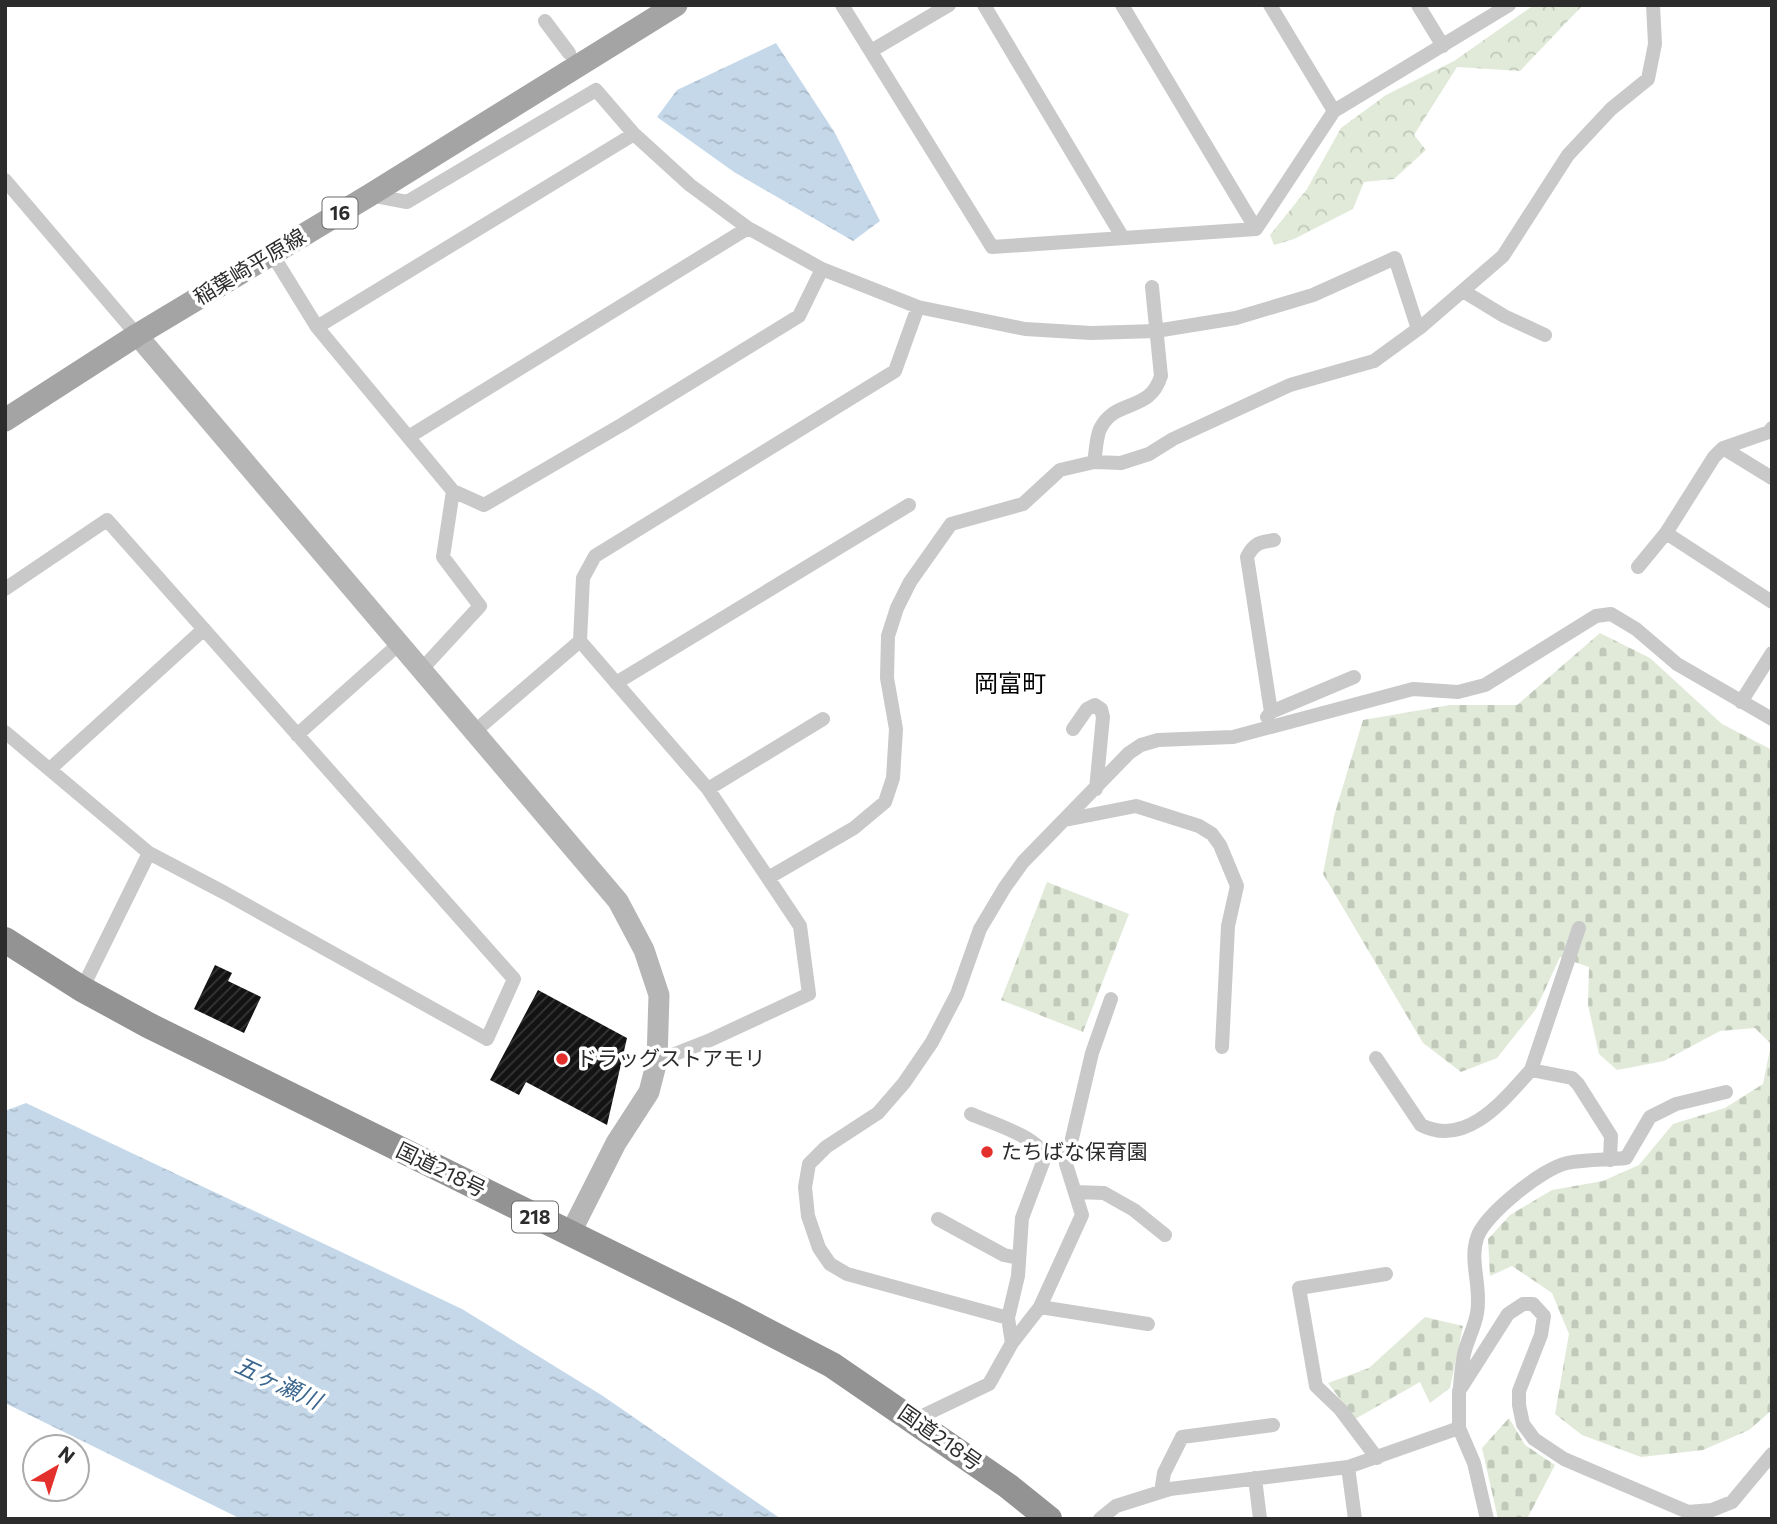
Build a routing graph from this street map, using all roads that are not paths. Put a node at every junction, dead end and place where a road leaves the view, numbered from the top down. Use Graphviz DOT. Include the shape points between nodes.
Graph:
graph roads {
  1 [pos="676,5"];
  2 [pos="842,5"];
  3 [pos="949,5"];
  4 [pos="984,5"];
  5 [pos="1122,5"];
  6 [pos="1270,5"];
  7 [pos="1418,5"];
  8 [pos="1509,5"];
  9 [pos="1653,5"];
  10 [pos="545,20"];
  11 [pos="1443,46"];
  12 [pos="871,51"];
  13 [pos="569,53"];
  14 [pos="1334,111"];
  15 [pos="634,134"];
  16 [pos="5,180"];
  17 [pos="370,195"];
  18 [pos="748,229"];
  19 [pos="1256,229"];
  20 [pos="1123,238"];
  21 [pos="272,254"];
  22 [pos="822,269"];
  23 [pos="1152,287"];
  24 [pos="1463,291"];
  25 [pos="918,307"];
  26 [pos="317,327"];
  27 [pos="1418,329"];
  28 [pos="1156,331"];
  29 [pos="137,335"];
  30 [pos="1545,335"];
  31 [pos="5,420"];
  32 [pos="1772,428"];
  33 [pos="410,436"];
  34 [pos="1723,448"];
  35 [pos="1094,462"];
  36 [pos="1772,478"];
  37 [pos="453,491"];
  38 [pos="909,505"];
  39 [pos="1666,533"];
  40 [pos="1274,540"];
  41 [pos="1638,567"];
  42 [pos="5,589"];
  43 [pos="1772,602"];
  44 [pos="204,629"];
  45 [pos="580,641"];
  46 [pos="399,645"];
  47 [pos="1772,653"];
  48 [pos="422,668"];
  49 [pos="1354,677"];
  50 [pos="616,683"];
  51 [pos="1741,702"];
  52 [pos="1271,712"];
  53 [pos="823,719"];
  54 [pos="1772,719"];
  55 [pos="1073,729"];
  56 [pos="1260,730"];
  57 [pos="5,732"];
  58 [pos="474,732"];
  59 [pos="298,735"];
  60 [pos="50,769"];
  61 [pos="708,789"];
  62 [pos="1096,789"];
  63 [pos="1065,820"];
  64 [pos="149,853"];
  65 [pos="768,878"];
  66 [pos="1579,928"];
  67 [pos="5,940"];
  68 [pos="82,989"];
  69 [pos="1111,999"];
  70 [pos="1222,1047"];
  71 [pos="1376,1059"];
  72 [pos="657,1061"];
  73 [pos="1531,1070"];
  74 [pos="1726,1092"];
  75 [pos="971,1114"];
  76 [pos="1610,1160"];
  77 [pos="1075,1192"];
  78 [pos="938,1219"];
  79 [pos="570,1234"];
  80 [pos="1165,1235"];
  81 [pos="1018,1258"];
  82 [pos="1386,1274"];
  83 [pos="1040,1307"];
  84 [pos="1007,1318"];
  85 [pos="1148,1324"];
  86 [pos="1012,1343"];
  87 [pos="1459,1391"];
  88 [pos="914,1420"];
  89 [pos="1273,1424"];
  90 [pos="1459,1428"];
  91 [pos="1772,1454"];
  92 [pos="1377,1458"];
  93 [pos="1348,1466"];
  94 [pos="1255,1478"];
  95 [pos="1161,1492"];
  96 [pos="1049,1519"];
  97 [pos="1100,1519"];
  98 [pos="1260,1519"];
  99 [pos="1355,1519"];
  100 [pos="1488,1519"];
  1 -- 17 [label="main road, 稲葉崎平原線 / 16"];
  2 -- 12 [label="street"];
  3 -- 12 [label="street"];
  4 -- 20 [label="street"];
  5 -- 19 [label="street"];
  6 -- 14 [label="street"];
  7 -- 11 [label="street"];
  8 -- 11 [label="street"];
  9 -- 24 [label="street" via="1655,44 1648,79 1611,109 1568,155 1503,257"];
  10 -- 13 [label="street"];
  11 -- 14 [label="street"];
  12 -- 20 [label="street" via="992,247"];
  14 -- 19 [label="street"];
  15 -- 17 [label="street" via="592,85 407,202"];
  15 -- 18 [label="street"];
  15 -- 26 [label="street"];
  16 -- 29 [label="street"];
  17 -- 21 [label="main road, 稲葉崎平原線 / 16"];
  18 -- 22 [label="street"];
  18 -- 33 [label="street"];
  19 -- 20 [label="street"];
  21 -- 26 [label="street"];
  21 -- 29 [label="main road, 稲葉崎平原線 / 16"];
  22 -- 25 [label="street"];
  22 -- 37 [label="street" via="799,316 623,424 484,505"];
  23 -- 28 [label="street"];
  24 -- 27 [label="street"];
  24 -- 30 [label="street"];
  25 -- 28 [label="street" via="1025,329"];
  25 -- 45 [label="street" via="894,371 595,556 583,578"];
  26 -- 33 [label="street"];
  27 -- 28 [label="street" via="1395,258 1313,295 1236,318"];
  27 -- 35 [label="street" via="1374,361 1290,385 1149,454 1121,463"];
  28 -- 35 [label="street" via="1161,376 1157,389 1108,419 1100,430"];
  29 -- 31 [label="main road, 稲葉崎平原線 / 16"];
  29 -- 46 [label="street"];
  32 -- 34 [label="street"];
  33 -- 37 [label="street"];
  34 -- 36 [label="street"];
  34 -- 39 [label="street"];
  35 -- 65 [label="street" via="1060,470 1023,504 951,524 910,582 888,636 887,678 896,729 893,778 884,802 854,828"];
  37 -- 48 [label="street" via="443,557 480,606"];
  38 -- 50 [label="street"];
  39 -- 41 [label="street"];
  39 -- 43 [label="street"];
  40 -- 52 [label="street" via="1259,542 1247,556"];
  42 -- 44 [label="street" via="107,520"];
  44 -- 59 [label="street"];
  44 -- 60 [label="street"];
  45 -- 50 [label="street"];
  45 -- 58 [label="street"];
  46 -- 48 [label="street"];
  46 -- 59 [label="street"];
  47 -- 51 [label="street"];
  48 -- 58 [label="street"];
  49 -- 52 [label="street"];
  50 -- 61 [label="street"];
  51 -- 54 [label="street"];
  51 -- 56 [label="street" via="1665,656 1636,629 1611,614 1596,616 1485,685 1458,692 1413,689"];
  52 -- 56 [label="street"];
  53 -- 61 [label="street"];
  55 -- 62 [label="street" via="1087,709 1095,705 1101,709"];
  56 -- 62 [label="street" via="1233,737 1158,740 1141,745"];
  57 -- 60 [label="street"];
  58 -- 72 [label="street" via="618,901 659,995"];
  59 -- 64 [label="street" via="514,979 487,1039"];
  60 -- 64 [label="street"];
  61 -- 65 [label="street"];
  62 -- 63 [label="street"];
  63 -- 70 [label="street" via="1136,806 1199,826 1220,845 1237,886 1228,926"];
  63 -- 84 [label="street" via="1005,887 980,929 957,994 904,1083 878,1113 826,1147 809,1164 805,1187 808,1216 830,1264 847,1274"];
  64 -- 68 [label="street"];
  65 -- 72 [label="street" via="800,926 809,994"];
  66 -- 73 [label="street"];
  67 -- 68 [label="highway, 国道218号 / 218"];
  68 -- 79 [label="highway, 国道218号 / 218"];
  69 -- 77 [label="street" via="1092,1053 1066,1164"];
  71 -- 73 [label="street" via="1421,1125 1432,1131 1447,1132 1484,1117"];
  72 -- 79 [label="street" via="649,1092 616,1143"];
  73 -- 76 [label="street" via="1572,1078 1578,1084 1611,1136"];
  74 -- 76 [label="street" via="1676,1104 1650,1117 1626,1158"];
  75 -- 81 [label="street" via="1032,1141 1045,1157 1022,1218"];
  76 -- 87 [label="street" via="1566,1163 1541,1175 1487,1221 1477,1237 1478,1312 1464,1353"];
  77 -- 80 [label="street" via="1104,1193"];
  77 -- 83 [label="street" via="1082,1215"];
  78 -- 81 [label="street"];
  79 -- 88 [label="highway, 国道218号 / 218" via="832,1365"];
  81 -- 84 [label="street"];
  82 -- 92 [label="street" via="1299,1288 1316,1386"];
  83 -- 85 [label="street"];
  83 -- 86 [label="street"];
  84 -- 86 [label="street"];
  86 -- 88 [label="street" via="989,1384"];
  87 -- 90 [label="street"];
  87 -- 91 [label="street" via="1508,1314 1523,1304 1533,1304 1544,1317 1519,1391 1523,1424 1534,1439 1564,1459 1688,1512 1732,1502"];
  88 -- 96 [label="highway, 国道218号 / 218"];
  89 -- 95 [label="street" via="1182,1437 1164,1473"];
  90 -- 92 [label="street"];
  90 -- 100 [label="street" via="1474,1463"];
  92 -- 93 [label="street"];
  93 -- 94 [label="street"];
  93 -- 99 [label="street"];
  94 -- 95 [label="street"];
  94 -- 98 [label="street"];
  95 -- 97 [label="street" via="1116,1506"];
}
